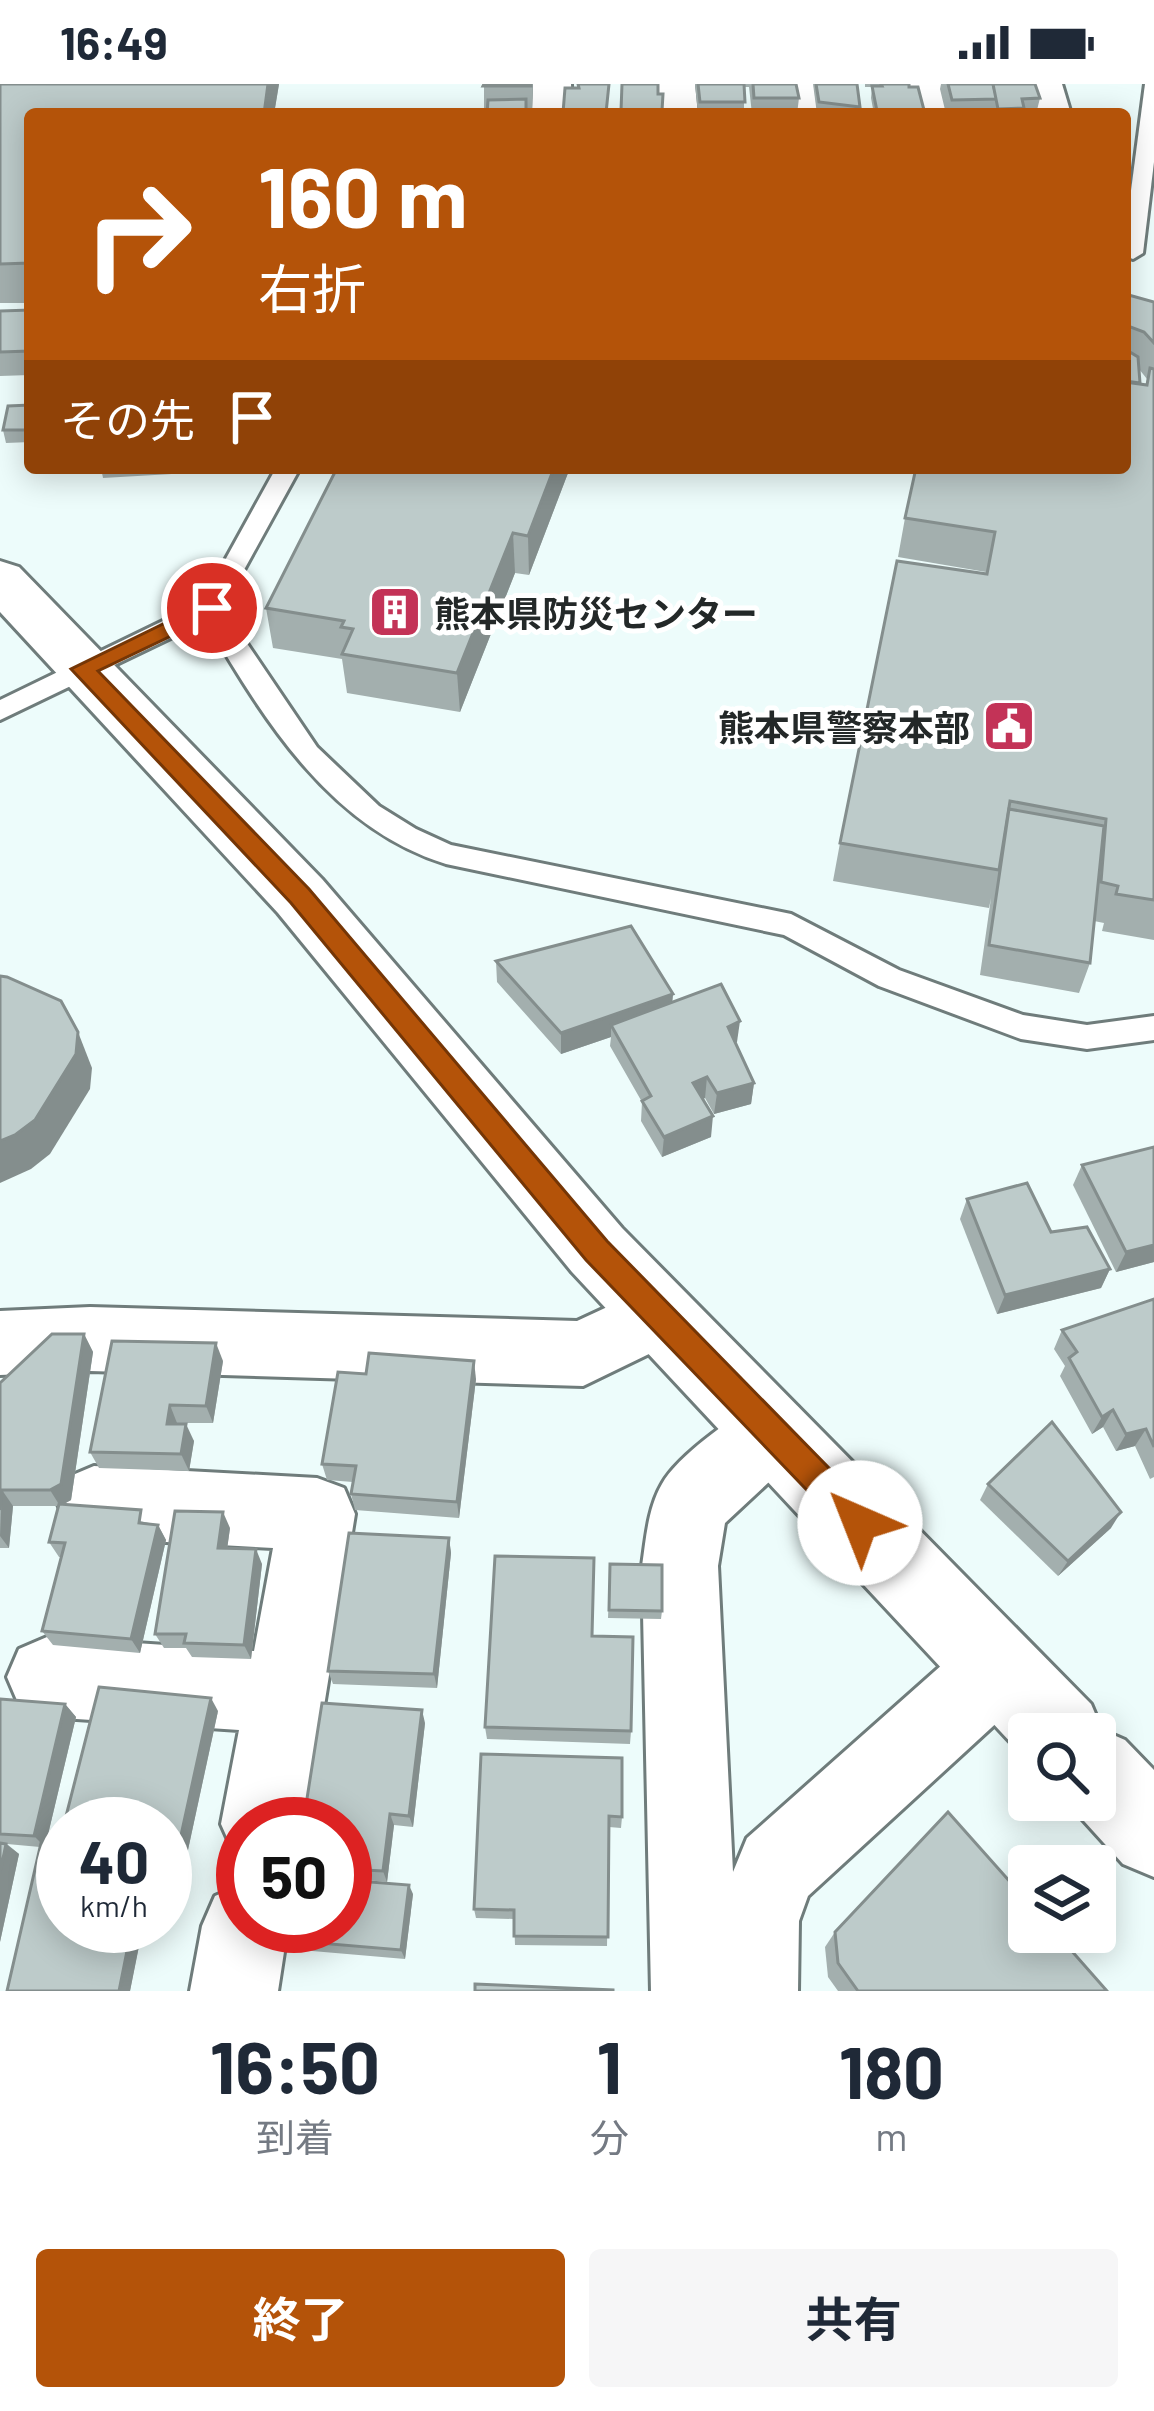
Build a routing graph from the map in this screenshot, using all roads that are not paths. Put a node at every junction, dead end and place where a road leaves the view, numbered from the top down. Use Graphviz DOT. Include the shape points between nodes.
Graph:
graph roads {
  1 [pos="1154,84"];
  2 [pos="1137,254"];
  3 [pos="285,474"];
  4 [pos="0,579"];
  5 [pos="212,608"];
  6 [pos="83,669"];
  7 [pos="0,711"];
  8 [pos="1154,1028"];
  9 [pos="659,1315"];
  10 [pos="0,1342"];
  11 [pos="772,1430"];
  12 [pos="94,1502"];
  13 [pos="998,1668"];
  14 [pos="47,1677"];
  15 [pos="286,1693"];
  16 [pos="1040,1713"];
  17 [pos="1116,1792"];
  18 [pos="268,1797"];
  19 [pos="1154,1833"];
  20 [pos="240,1953"];
  21 [pos="234,1991"];
  22 [pos="695,1991"];
  23 [pos="754,1991"];
  1 -- 2 [label="lane"];
  3 -- 5 [label="lane"];
  4 -- 6 [label="main road"];
  5 -- 6 [label="lane"];
  5 -- 8 [label="lane" via="287,734 407,841 791,925 889,978 1021,1027 1087,1037"];
  6 -- 7 [label="lane"];
  6 -- 9 [label="main road" via="300,896"];
  9 -- 10 [label="street" via="583,1354"];
  9 -- 11 [label="main road"];
  11 -- 13 [label="main road"];
  11 -- 22 [label="street" via="690,1504 680,1566"];
  12 -- 15 [label="street" via="317,1514"];
  13 -- 16 [label="main road"];
  13 -- 23 [label="street" via="777,1868 757,1921"];
  14 -- 15 [label="street"];
  15 -- 18 [label="street"];
  17 -- 19 [label="main road"];
  20 -- 21 [label="street"];
}
